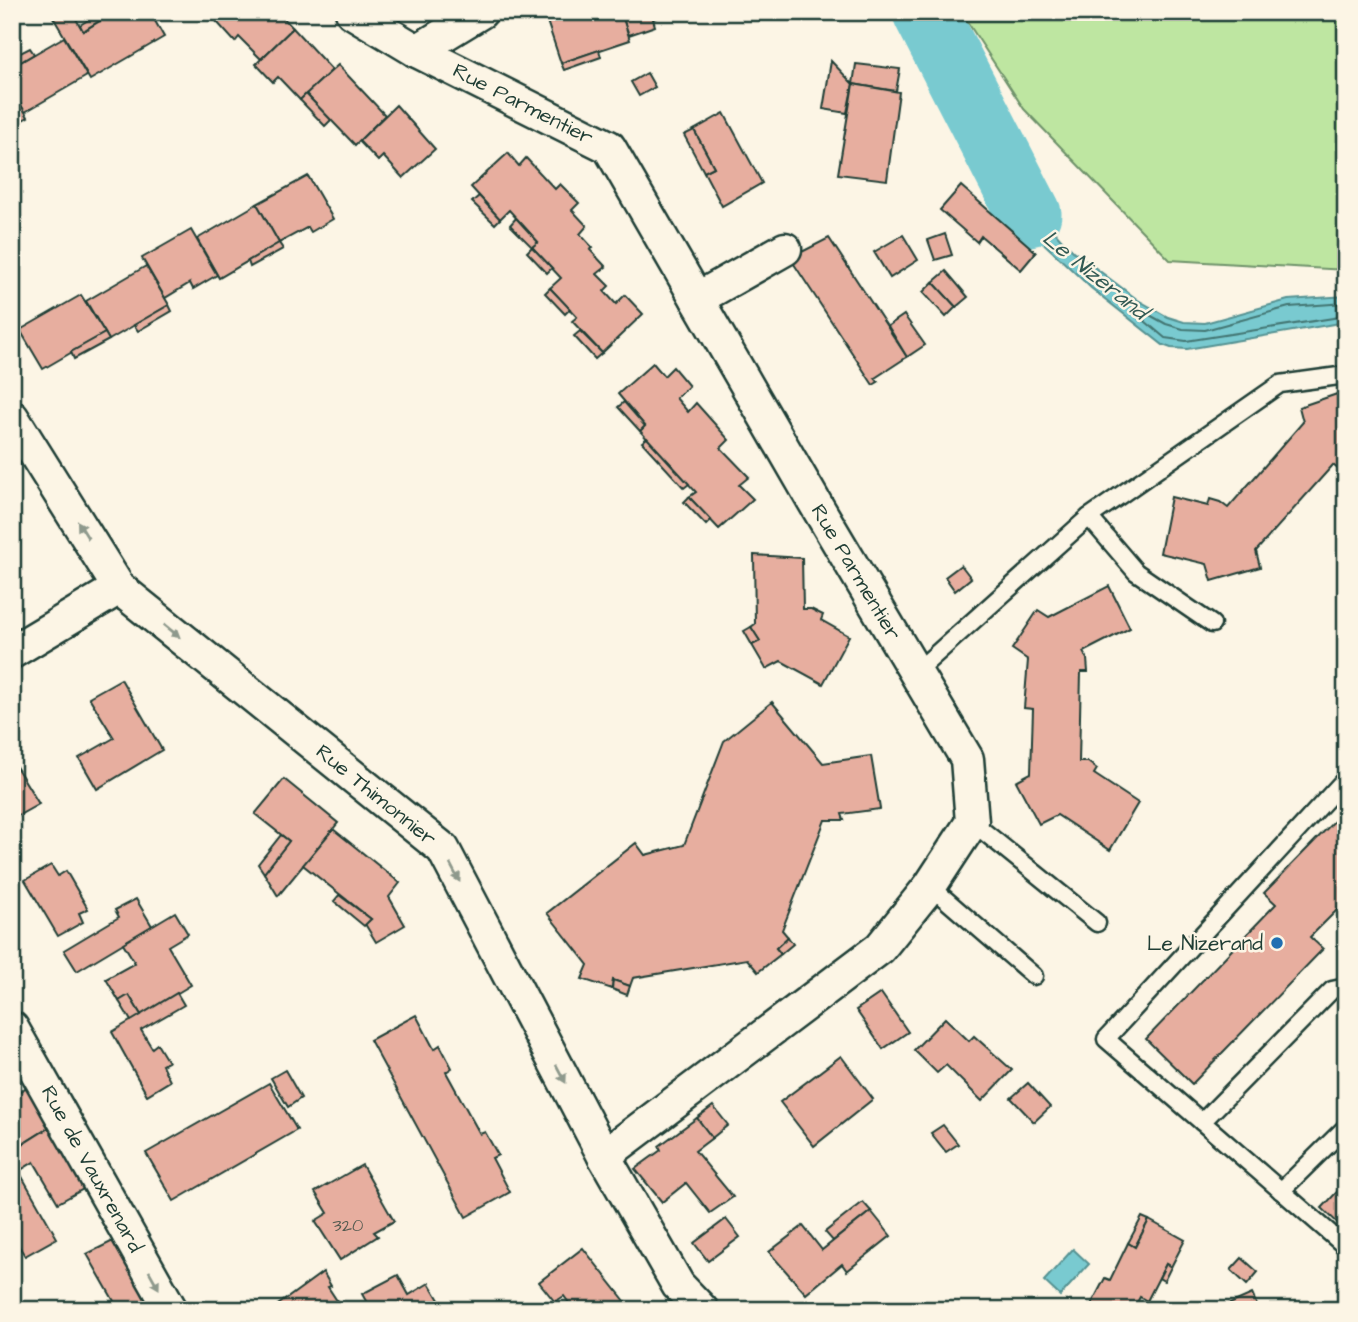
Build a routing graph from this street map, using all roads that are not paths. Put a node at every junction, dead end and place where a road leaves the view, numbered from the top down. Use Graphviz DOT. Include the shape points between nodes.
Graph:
graph roads {
  1 [pos="352,12"];
  2 [pos="481,12"];
  3 [pos="416,51"];
  4 [pos="785,249"];
  5 [pos="697,299"];
  6 [pos="1346,375"];
  7 [pos="12,417"];
  8 [pos="1089,517"];
  9 [pos="119,589"];
  10 [pos="1212,624"];
  11 [pos="12,652"];
  12 [pos="916,672"];
  13 [pos="1346,778"];
  14 [pos="972,822"];
  15 [pos="930,886"];
  16 [pos="1097,923"];
  17 [pos="1034,976"];
  18 [pos="1346,987"];
  19 [pos="12,1028"];
  20 [pos="1202,1122"];
  21 [pos="1346,1127"];
  22 [pos="604,1156"];
  23 [pos="1281,1191"];
  24 [pos="1346,1247"];
  25 [pos="171,1310"];
  26 [pos="702,1310"];
  1 -- 3 [label="street, Rue Parmentier"];
  2 -- 3 [label="street"];
  3 -- 5 [label="street, Rue Parmentier" via="609,147"];
  4 -- 5 [label="street"];
  5 -- 12 [label="street, Rue Parmentier"];
  6 -- 8 [label="lane" via="1280,384"];
  9 -- 7 [label="street, Rue Thimonnier, one-way"];
  8 -- 10 [label="lane" via="1136,572"];
  8 -- 12 [label="lane"];
  9 -- 11 [label="street"];
  9 -- 22 [label="street, Rue Thimonnier, one-way" via="443,849"];
  12 -- 14 [label="street, Rue Parmentier" via="967,758"];
  13 -- 20 [label="lane" via="1106,1039"];
  14 -- 15 [label="street"];
  14 -- 16 [label="lane"];
  15 -- 17 [label="lane"];
  15 -- 22 [label="street" via="880,948"];
  18 -- 20 [label="lane" via="1332,990"];
  19 -- 25 [label="street, Rue de Vauxrenard, one-way"];
  20 -- 23 [label="lane"];
  21 -- 23 [label="lane"];
  22 -- 26 [label="street, Rue Thimonnier" via="678,1285"];
  23 -- 24 [label="lane"];
}
